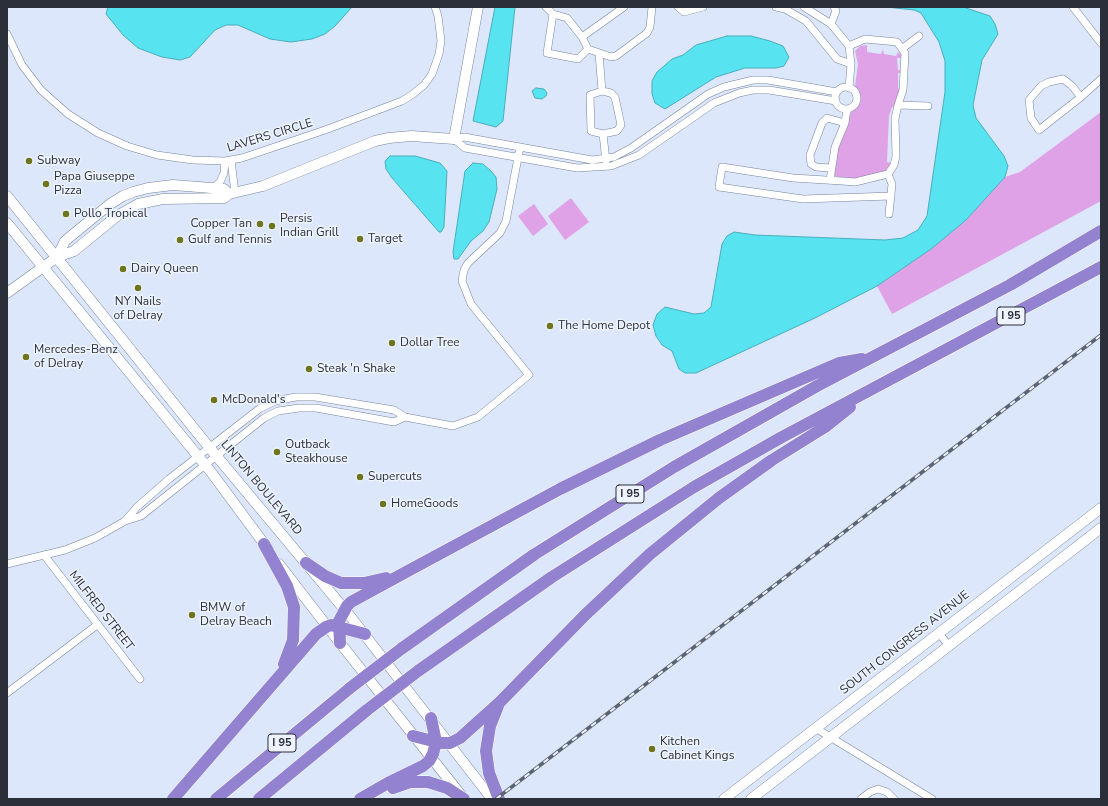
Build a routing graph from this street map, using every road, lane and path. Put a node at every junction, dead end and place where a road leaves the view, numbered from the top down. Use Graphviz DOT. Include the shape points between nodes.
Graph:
graph roads {
  1 [pos="435,7"];
  2 [pos="478,7"];
  3 [pos="546,7"];
  4 [pos="624,7"];
  5 [pos="652,7"];
  6 [pos="678,7"];
  7 [pos="703,7"];
  8 [pos="776,7"];
  9 [pos="804,7"];
  10 [pos="834,7"];
  11 [pos="1073,7"];
  12 [pos="553,14"];
  13 [pos="831,24"];
  14 [pos="7,34"];
  15 [pos="919,36"];
  16 [pos="582,37"];
  17 [pos="1101,44"];
  18 [pos="849,46"];
  19 [pos="903,48"];
  20 [pos="588,49"];
  21 [pos="599,53"];
  22 [pos="851,64"];
  23 [pos="1101,79"];
  24 [pos="849,88"];
  25 [pos="602,91"];
  26 [pos="837,92"];
  27 [pos="1081,97"];
  28 [pos="836,102"];
  29 [pos="898,105"];
  30 [pos="928,106"];
  31 [pos="847,109"];
  32 [pos="845,123"];
  33 [pos="603,134"];
  34 [pos="651,134"];
  35 [pos="454,139"];
  36 [pos="657,143"];
  37 [pos="520,147"];
  38 [pos="518,157"];
  39 [pos="605,158"];
  40 [pos="228,161"];
  41 [pos="607,166"];
  42 [pos="830,168"];
  43 [pos="888,174"];
  44 [pos="830,180"];
  45 [pos="213,188"];
  46 [pos="232,193"];
  47 [pos="7,196"];
  48 [pos="891,196"];
  49 [pos="889,214"];
  50 [pos="7,223"];
  51 [pos="1101,230"];
  52 [pos="57,257"];
  53 [pos="42,267"];
  54 [pos="1101,268"];
  55 [pos="7,293"];
  56 [pos="871,358"];
  57 [pos="872,389"];
  58 [pos="405,417"];
  59 [pos="210,448"];
  60 [pos="217,456"];
  61 [pos="198,457"];
  62 [pos="205,466"];
  63 [pos="1101,508"];
  64 [pos="125,521"];
  65 [pos="1101,528"];
  66 [pos="264,544"];
  67 [pos="44,555"];
  68 [pos="306,563"];
  69 [pos="7,564"];
  70 [pos="406,572"];
  71 [pos="344,609"];
  72 [pos="97,625"];
  73 [pos="333,626"];
  74 [pos="939,633"];
  75 [pos="364,634"];
  76 [pos="340,644"];
  77 [pos="948,645"];
  78 [pos="278,676"];
  79 [pos="140,679"];
  80 [pos="7,693"];
  81 [pos="500,702"];
  82 [pos="431,718"];
  83 [pos="817,729"];
  84 [pos="412,736"];
  85 [pos="831,738"];
  86 [pos="436,742"];
  87 [pos="450,743"];
  88 [pos="431,759"];
  89 [pos="173,799"];
  90 [pos="216,799"];
  91 [pos="259,799"];
  92 [pos="361,799"];
  93 [pos="464,799"];
  94 [pos="492,799"];
  95 [pos="499,799"];
  96 [pos="724,799"];
  97 [pos="751,799"];
  98 [pos="861,799"];
  99 [pos="894,799"];
  100 [pos="932,799"];
  1 -- 40 [label="street, LAVERS CIRCLE" via="441,41 439,54 432,74 413,94 402,101 332,128"];
  2 -- 35 [label="main road"];
  3 -- 12 [label="street"];
  4 -- 16 [label="street"];
  5 -- 21 [label="street" via="647,33 616,56"];
  6 -- 7 [label="street" via="684,12"];
  8 -- 22 [label="street" via="806,21 837,60"];
  9 -- 13 [label="street"];
  10 -- 13 [label="street" via="836,11"];
  11 -- 17 [label="street"];
  12 -- 16 [label="street" via="567,18"];
  12 -- 20 [label="street" via="547,53 578,59"];
  13 -- 18 [label="street"];
  14 -- 40 [label="street, LAVERS CIRCLE" via="22,65 42,90 68,114 98,133 127,146 157,155"];
  15 -- 19 [label="street"];
  16 -- 20 [label="street"];
  18 -- 19 [label="street" via="865,39 897,42"];
  18 -- 22 [label="street"];
  19 -- 29 [label="street" via="903,90"];
  20 -- 21 [label="street"];
  21 -- 25 [label="street"];
  22 -- 24 [label="street"];
  23 -- 27 [label="street"];
  24 -- 26 [label="street"];
  24 -- 31 [label="street" via="855,91 857,98 855,104"];
  25 -- 33 [label="street" via="590,95 591,131"];
  25 -- 33 [label="street" via="615,97 621,125 617,131"];
  26 -- 28 [label="street"];
  26 -- 34 [label="street" via="768,80 739,82 708,94"];
  27 -- 27 [label="street" via="1067,81 1049,82 1031,96 1028,109 1039,130"];
  28 -- 31 [label="street" via="840,107"];
  28 -- 36 [label="street" via="769,90 753,90 728,96 714,103 680,128 664,144"];
  29 -- 30 [label="street"];
  29 -- 43 [label="street" via="895,119 896,156"];
  31 -- 32 [label="street"];
  32 -- 42 [label="street"];
  32 -- 42 [label="street" via="827,118 822,123 810,155 811,164"];
  33 -- 39 [label="street"];
  34 -- 36 [label="street"];
  34 -- 39 [label="street" via="614,157"];
  35 -- 37 [label="street" via="464,137"];
  35 -- 38 [label="street" via="465,148"];
  35 -- 46 [label="main road" via="410,136 389,138 263,186"];
  36 -- 41 [label="street" via="639,155"];
  37 -- 38 [label="street"];
  37 -- 39 [label="street" via="592,160"];
  38 -- 41 [label="street" via="578,168"];
  38 -- 58 [label="street" via="506,221 500,233 468,263 462,281 471,304 529,375 478,417 465,422 447,425"];
  39 -- 41 [label="street"];
  40 -- 45 [label="street" via="220,182"];
  40 -- 46 [label="street"];
  42 -- 44 [label="street"];
  43 -- 44 [label="street" via="855,182"];
  43 -- 48 [label="street" via="892,184"];
  44 -- 48 [label="street" via="793,178 722,166 719,187 804,199"];
  45 -- 46 [label="main road"];
  45 -- 52 [label="main road" via="173,185 148,188 123,196 65,241"];
  46 -- 52 [label="main road" via="224,198 163,199 138,204 117,216 74,251"];
  47 -- 52 [label="main road, LINTON BOULEVARD"];
  48 -- 49 [label="street"];
  50 -- 53 [label="main road"];
  51 -- 56 [label="highway, I 95" via="1010,285"];
  52 -- 53 [label="main road"];
  52 -- 59 [label="main road, LINTON BOULEVARD"];
  53 -- 55 [label="main road"];
  53 -- 61 [label="main road"];
  54 -- 57 [label="highway, I 95"];
  56 -- 70 [label="highway" via="838,363 660,440 566,486"];
  56 -- 90 [label="highway, I 95, bridge" via="760,417 646,483 535,554 350,688"];
  57 -- 81 [label="highway" via="825,427 754,472 684,525 606,594"];
  57 -- 91 [label="highway, I 95, bridge" via="741,459 637,522 530,592 418,671"];
  58 -- 59 [label="street" via="394,410 328,399 296,397 275,401 259,410"];
  58 -- 60 [label="street" via="394,422 316,408 278,411 264,418"];
  59 -- 60 [label="main road, LINTON BOULEVARD"];
  59 -- 61 [label="street"];
  60 -- 62 [label="street"];
  60 -- 68 [label="main road, LINTON BOULEVARD"];
  61 -- 62 [label="main road"];
  61 -- 64 [label="street" via="137,507"];
  62 -- 64 [label="street" via="150,511"];
  62 -- 66 [label="main road"];
  63 -- 74 [label="main road, SOUTH CONGRESS AVENUE"];
  64 -- 67 [label="street" via="95,538"];
  65 -- 77 [label="main road"];
  66 -- 73 [label="main road"];
  66 -- 78 [label="highway" via="289,589 294,613 293,640"];
  67 -- 69 [label="street"];
  67 -- 72 [label="street, MILFRED STREET"];
  68 -- 70 [label="highway" via="329,579 346,584 375,581"];
  68 -- 71 [label="main road, LINTON BOULEVARD"];
  70 -- 71 [label="highway" via="351,602"];
  71 -- 73 [label="highway"];
  71 -- 75 [label="main road, LINTON BOULEVARD"];
  72 -- 79 [label="street, MILFRED STREET"];
  72 -- 80 [label="street"];
  73 -- 75 [label="highway"];
  73 -- 76 [label="highway"];
  73 -- 78 [label="highway" via="312,637"];
  74 -- 77 [label="street"];
  74 -- 83 [label="main road, SOUTH CONGRESS AVENUE"];
  75 -- 82 [label="main road, LINTON BOULEVARD"];
  76 -- 84 [label="main road"];
  77 -- 85 [label="main road"];
  78 -- 89 [label="highway"];
  81 -- 87 [label="highway" via="460,738"];
  81 -- 95 [label="highway" via="490,726 486,751 489,773"];
  82 -- 86 [label="highway"];
  82 -- 87 [label="main road, LINTON BOULEVARD"];
  83 -- 85 [label="street"];
  83 -- 96 [label="main road, SOUTH CONGRESS AVENUE"];
  84 -- 86 [label="highway"];
  84 -- 88 [label="main road"];
  85 -- 97 [label="main road"];
  85 -- 100 [label="street"];
  86 -- 87 [label="highway"];
  86 -- 88 [label="highway"];
  87 -- 94 [label="main road, LINTON BOULEVARD"];
  88 -- 92 [label="highway" via="423,766"];
  88 -- 93 [label="main road"];
  92 -- 93 [label="highway" via="416,781 439,784"];
  98 -- 99 [label="street" via="878,789 887,792"];
}
